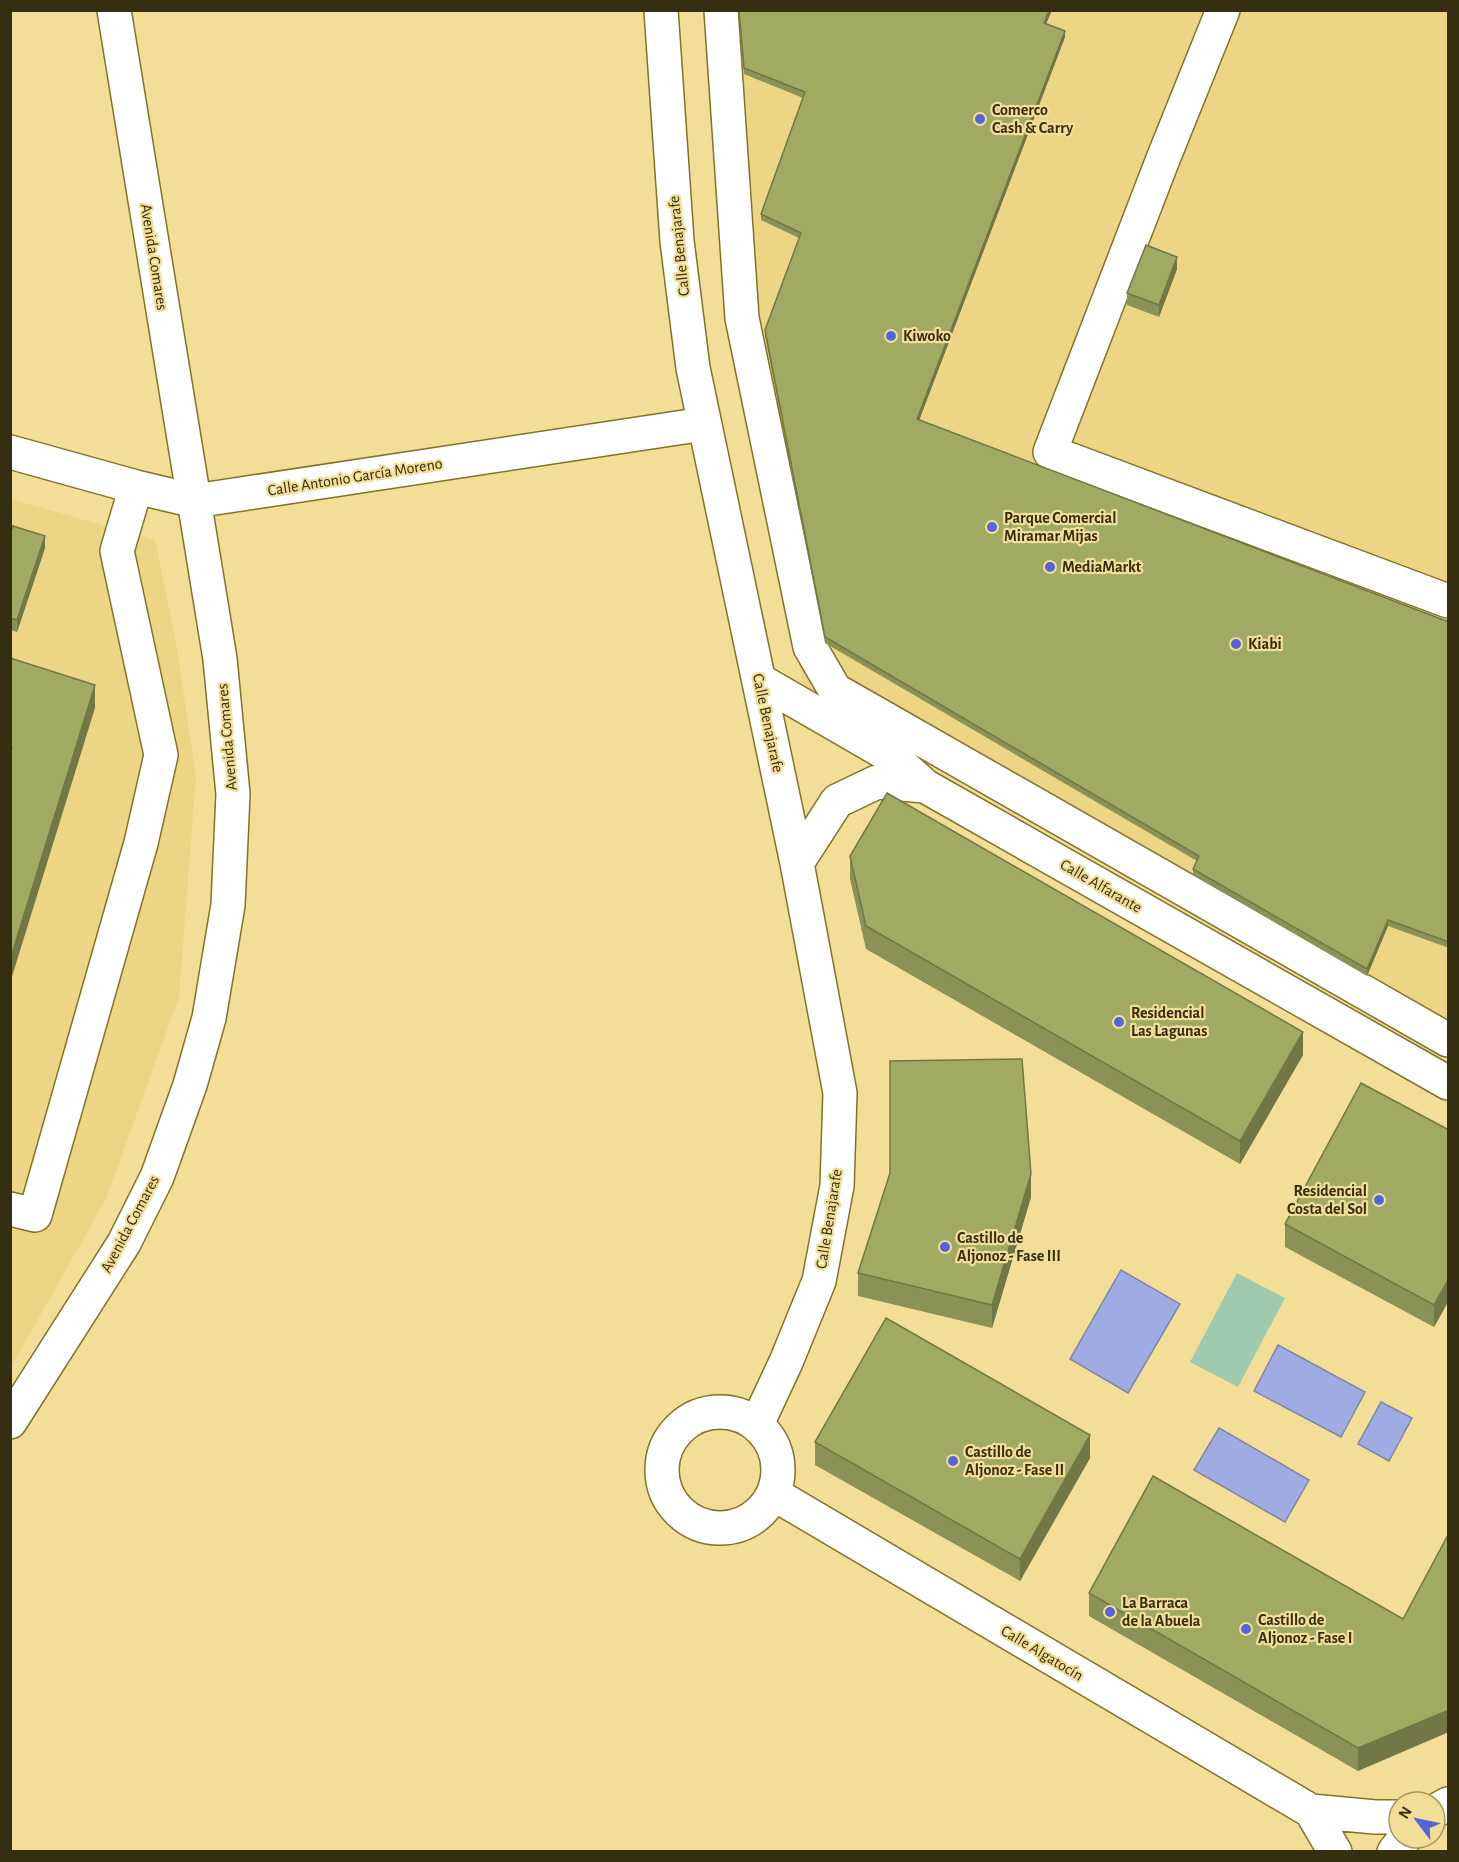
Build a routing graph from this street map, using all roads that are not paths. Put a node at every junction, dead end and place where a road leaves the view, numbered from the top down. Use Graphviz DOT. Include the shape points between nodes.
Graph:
graph roads {
  1 [pos="114,10"];
  2 [pos="661,10"];
  3 [pos="721,10"];
  4 [pos="1223,10"];
  5 [pos="704,424"];
  6 [pos="10,452"];
  7 [pos="136,487"];
  8 [pos="195,501"];
  9 [pos="1449,601"];
  10 [pos="759,680"];
  11 [pos="925,786"];
  12 [pos="797,863"];
  13 [pos="1449,1040"];
  14 [pos="1449,1083"];
  15 [pos="10,1209"];
  16 [pos="10,1422"];
  17 [pos="757,1424"];
  18 [pos="774,1494"];
  19 [pos="1311,1811"];
  20 [pos="1387,1817"];
  21 [pos="1335,1851"];
  1 -- 8 [label="street, Avenida Comares"];
  2 -- 5 [label="street, Calle Benajarafe" via="677,241"];
  3 -- 13 [label="street" via="742,318 810,647 835,690"];
  4 -- 9 [label="street" via="1050,452"];
  5 -- 8 [label="street, Calle Antonio García Moreno"];
  5 -- 10 [label="street, Calle Benajarafe"];
  6 -- 7 [label="street, Calle Antonio García Moreno"];
  7 -- 8 [label="street, Calle Antonio García Moreno"];
  7 -- 15 [label="street" via="117,551 160,755 141,843 34,1215"];
  8 -- 16 [label="street, Avenida Comares" via="220,659 233,794 228,905 209,1018 190,1085 148,1196 123,1243"];
  10 -- 11 [label="street, Calle Alfarante" via="894,758"];
  10 -- 12 [label="street, Calle Benajarafe"];
  11 -- 12 [label="street" via="877,782 837,801"];
  11 -- 14 [label="street, Calle Alfarante"];
  12 -- 17 [label="street, Calle Benajarafe" via="840,1093 837,1186 819,1281"];
  17 -- 18 [label="street" via="777,1454 779,1474"];
  17 -- 18 [label="street" via="723,1411 705,1413 688,1421 674,1434 666,1450 664,1486 673,1504 688,1519 706,1527 746,1523 762,1511"];
  18 -- 19 [label="street, Calle Algatocín"];
  19 -- 20 [label="street"];
  19 -- 21 [label="street"];
}
